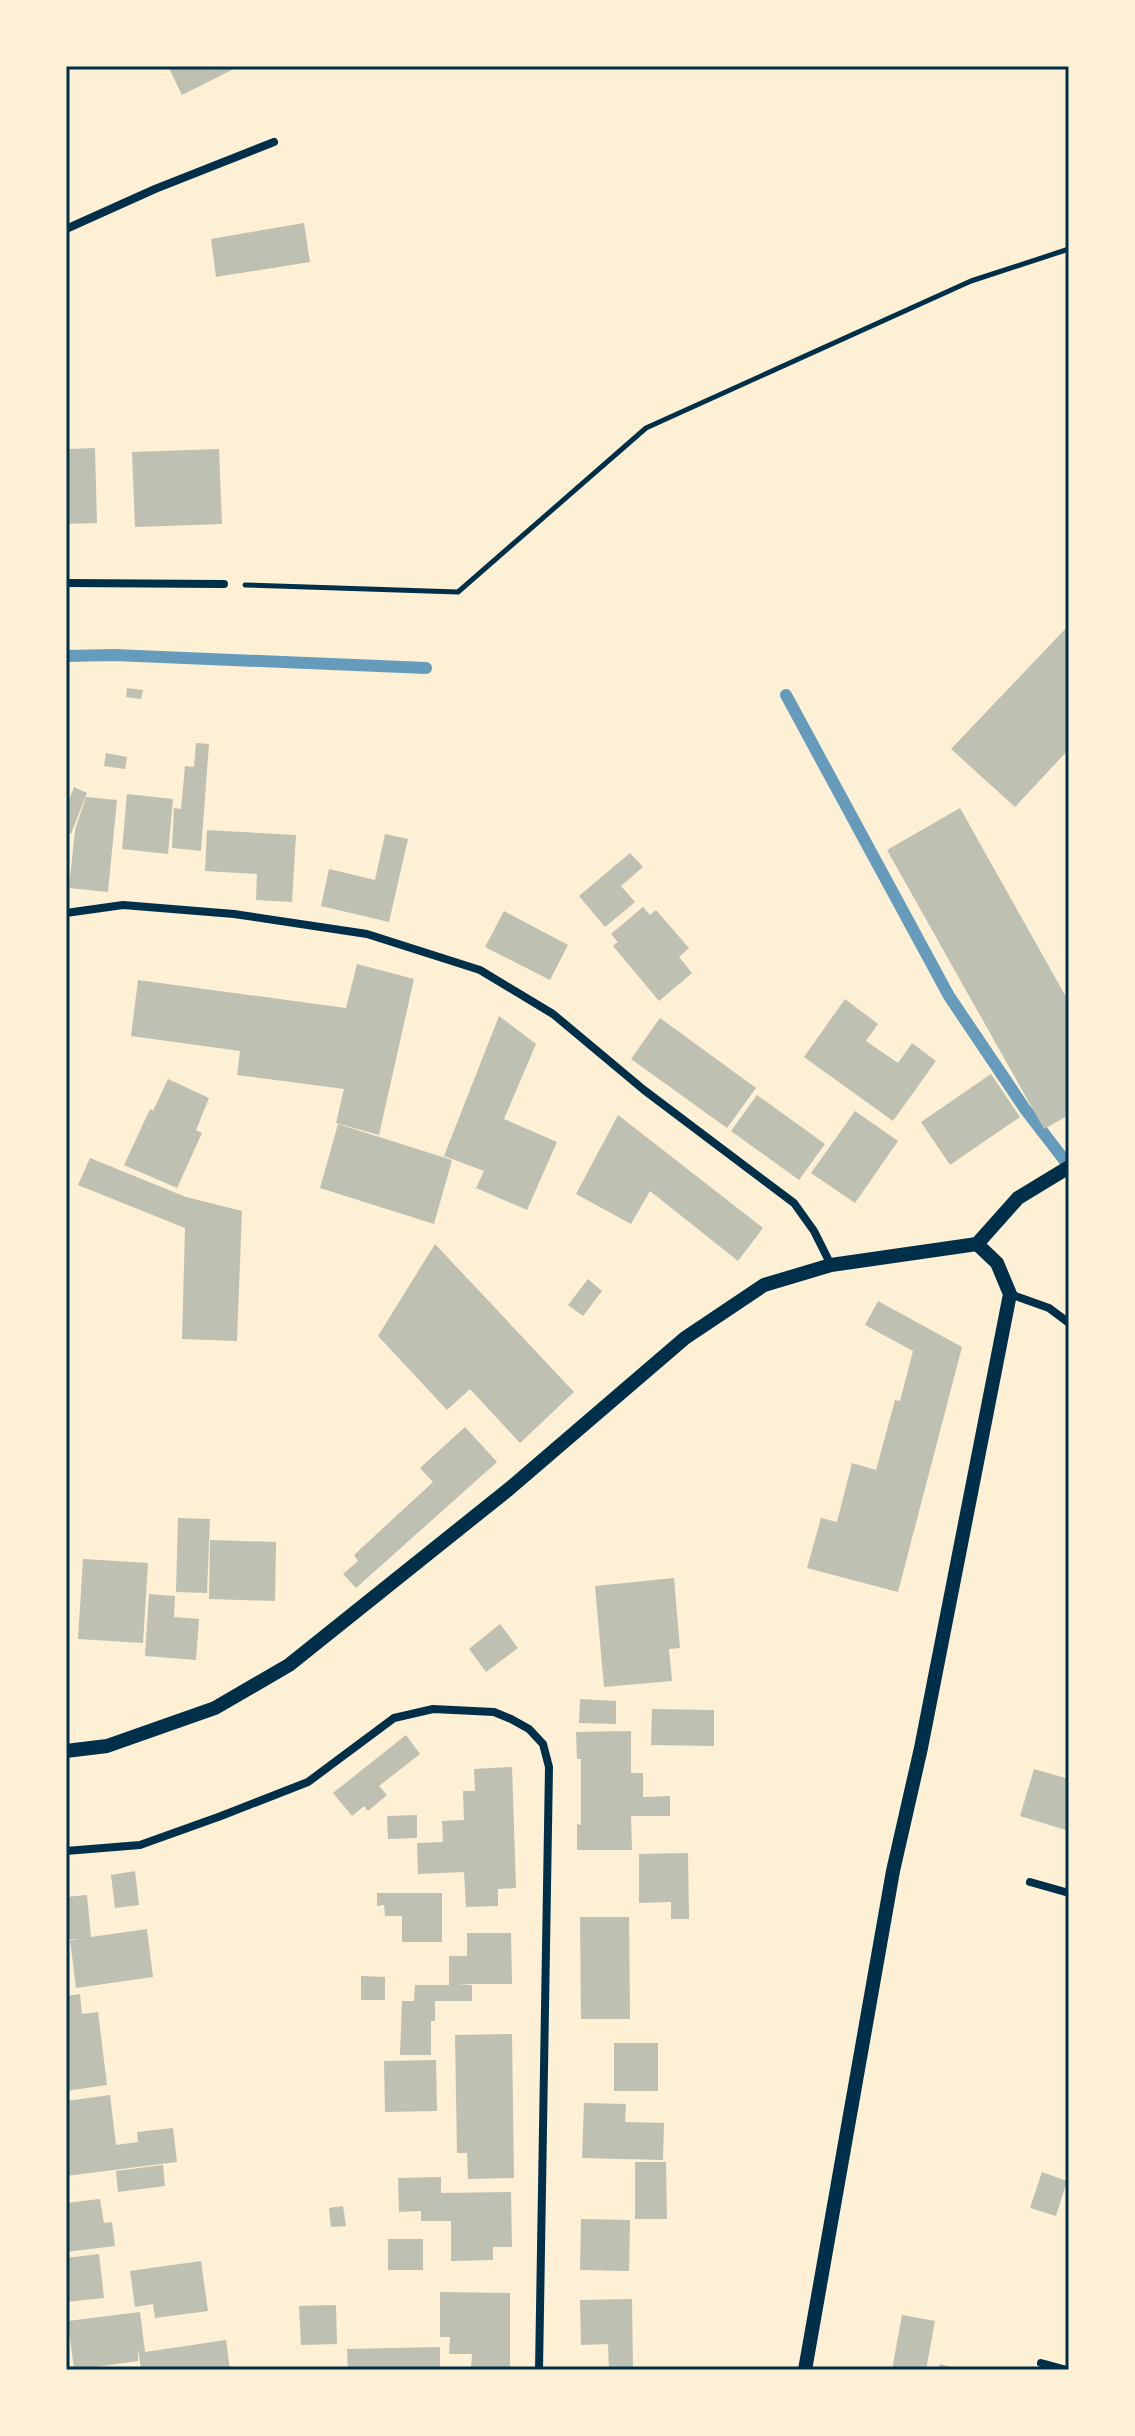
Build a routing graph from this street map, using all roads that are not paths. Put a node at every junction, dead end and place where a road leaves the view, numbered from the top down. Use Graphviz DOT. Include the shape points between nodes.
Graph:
graph roads {
  1 [pos="274,142"];
  2 [pos="66,229"];
  3 [pos="66,583"];
  4 [pos="224,584"];
  5 [pos="66,913"];
  6 [pos="1069,1167"];
  7 [pos="977,1244"];
  8 [pos="831,1265"];
  9 [pos="1010,1294"];
  10 [pos="1069,1323"];
  11 [pos="66,1751"];
  12 [pos="66,1851"];
  13 [pos="1030,1882"];
  14 [pos="1069,1893"];
  15 [pos="1041,2363"];
  16 [pos="539,2370"];
  17 [pos="805,2370"];
  18 [pos="1067,2370"];
  1 -- 2 [label="street"];
  3 -- 4 [label="street"];
  5 -- 8 [label="street" via="123,905 234,914 367,934 480,970 553,1014 794,1203"];
  6 -- 7 [label="street" via="1018,1198"];
  7 -- 8 [label="street"];
  7 -- 9 [label="street" via="997,1263"];
  8 -- 11 [label="street" via="764,1285 685,1338 509,1489 289,1665 215,1708 107,1746"];
  9 -- 10 [label="street" via="1049,1308"];
  9 -- 17 [label="street" via="893,1871"];
  12 -- 16 [label="street" via="140,1845 221,1816 308,1782 394,1718 433,1709 494,1712 529,1729 543,1744 549,1767"];
  13 -- 14 [label="street"];
  15 -- 18 [label="street"];
}
